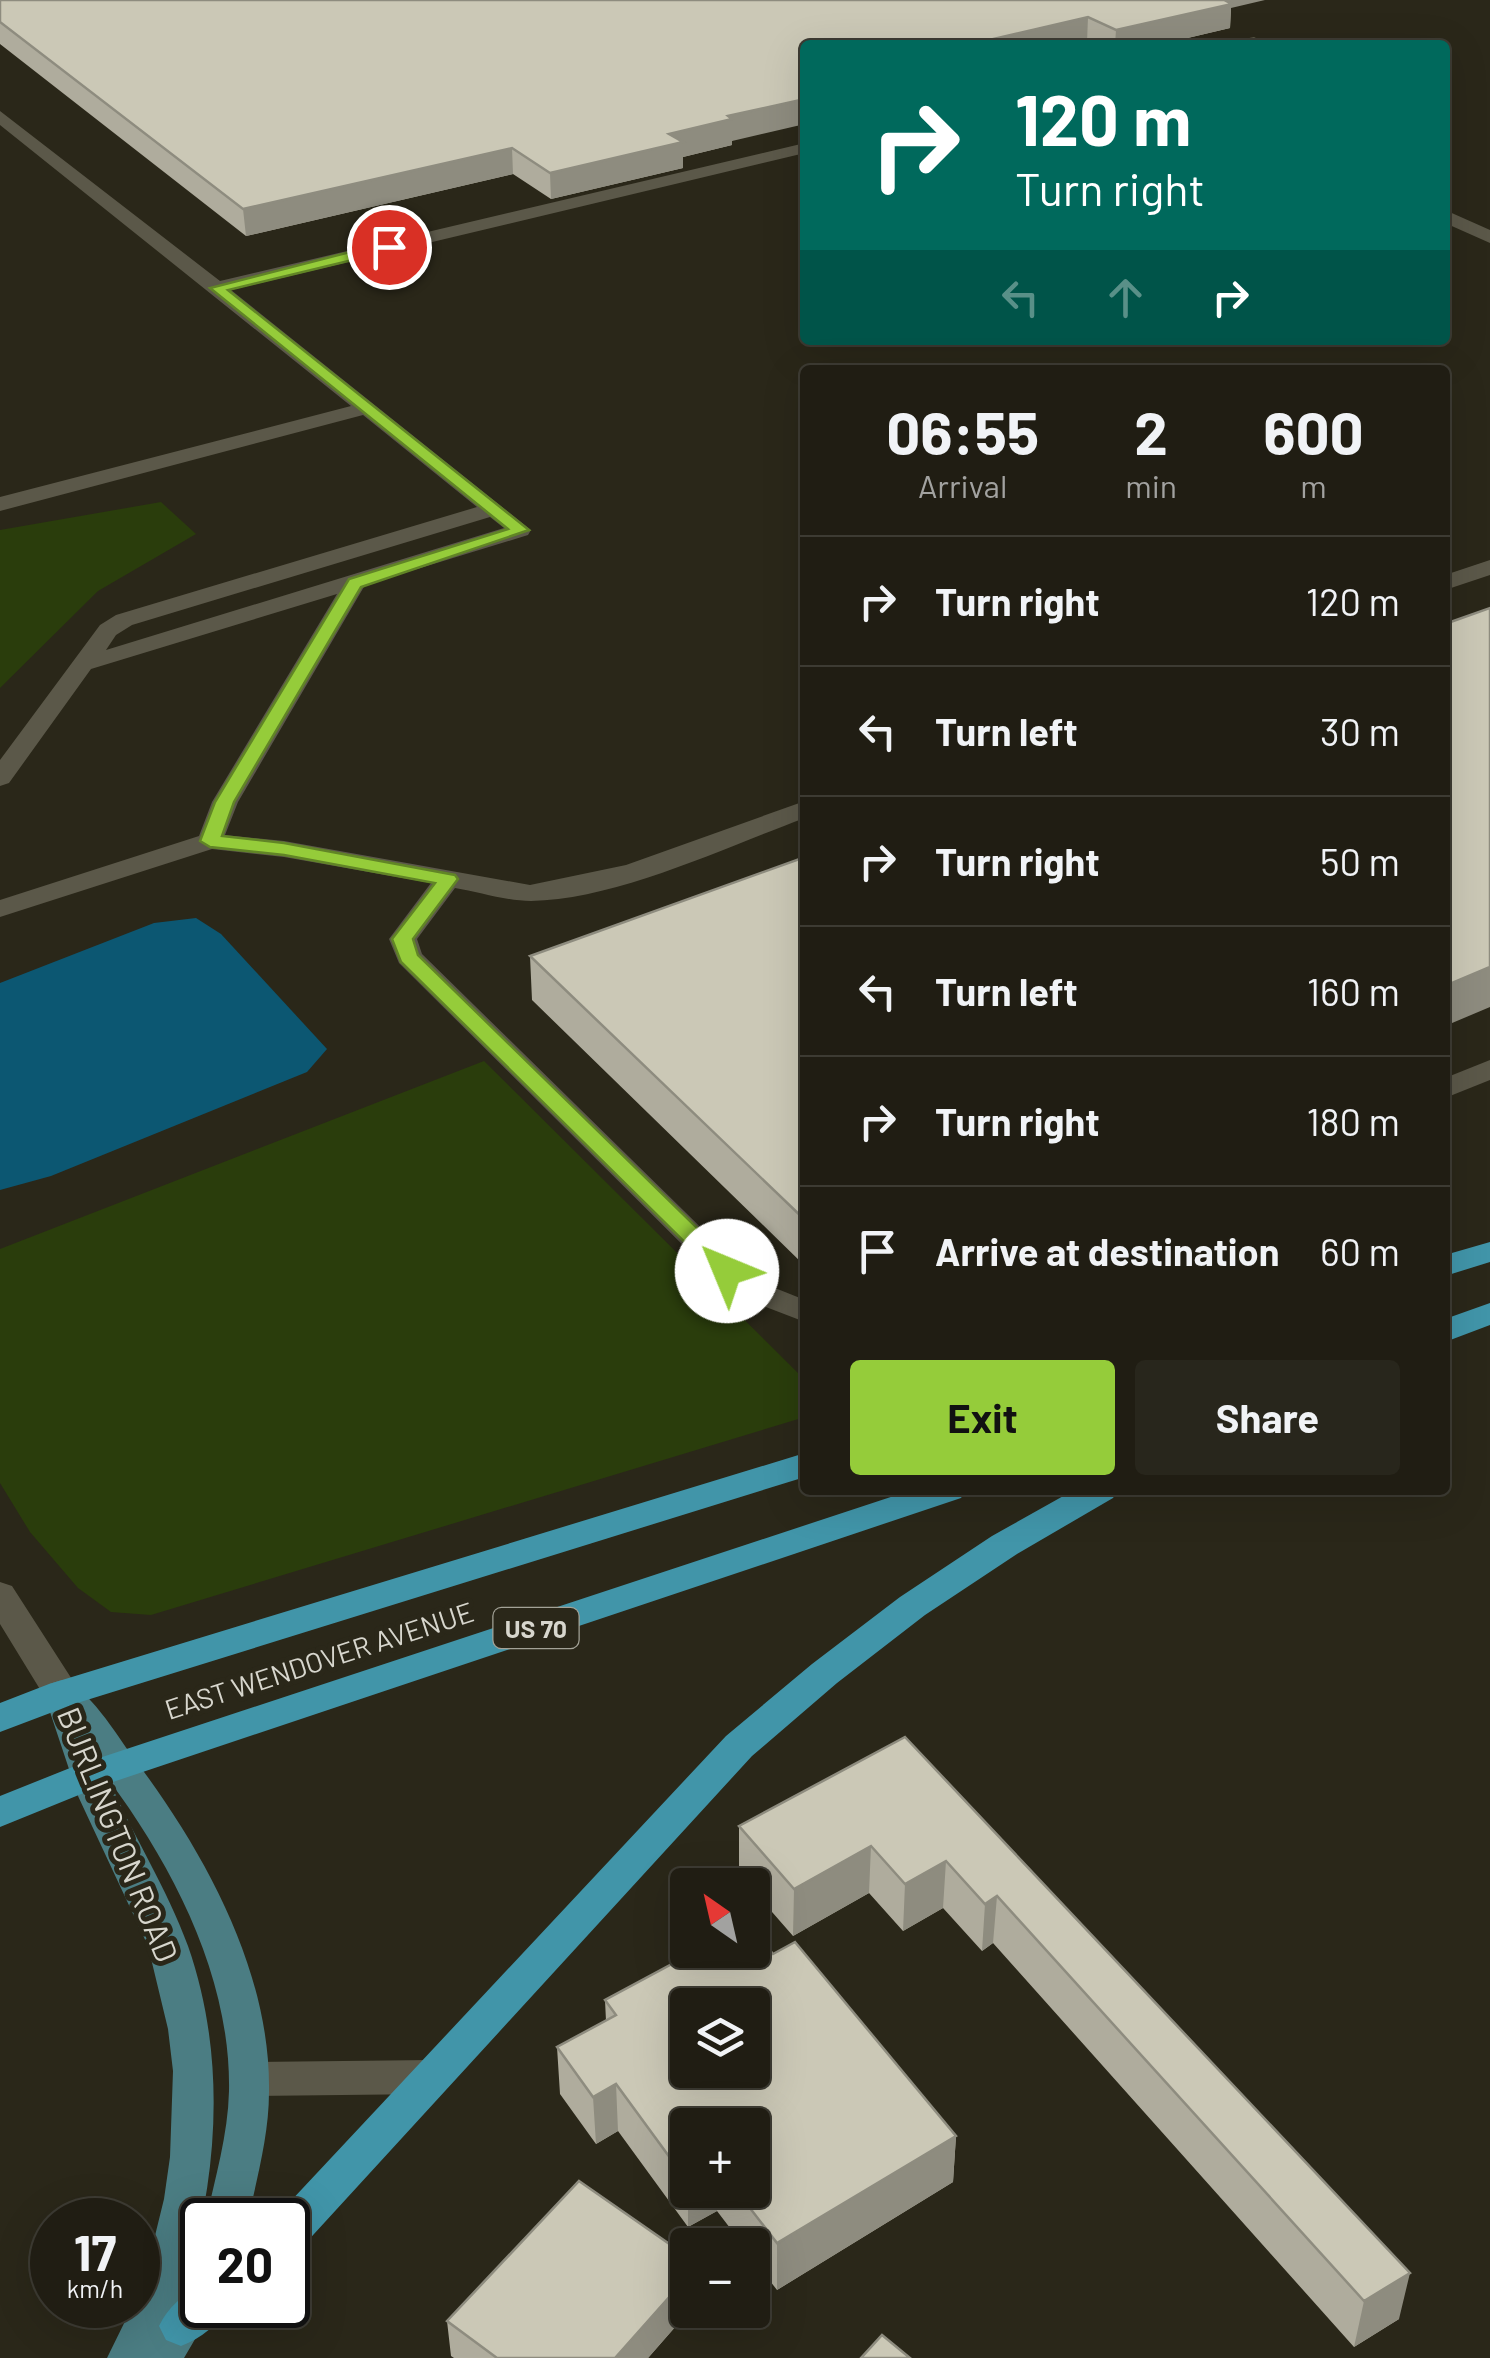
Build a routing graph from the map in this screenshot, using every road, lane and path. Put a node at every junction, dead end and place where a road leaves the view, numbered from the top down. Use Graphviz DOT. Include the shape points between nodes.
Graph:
graph roads {
  1 [pos="0,116"];
  2 [pos="800,149"];
  3 [pos="1450,218"];
  4 [pos="1490,237"];
  5 [pos="217,288"];
  6 [pos="367,408"];
  7 [pos="0,504"];
  8 [pos="493,510"];
  9 [pos="1490,567"];
  10 [pos="1450,581"];
  11 [pos="355,583"];
  12 [pos="84,664"];
  13 [pos="0,778"];
  14 [pos="800,811"];
  15 [pos="210,841"];
  16 [pos="448,879"];
  17 [pos="0,909"];
  18 [pos="1490,1070"];
  19 [pos="1450,1087"];
  20 [pos="1490,1252"];
  21 [pos="1450,1264"];
  22 [pos="800,1310"];
  23 [pos="1490,1313"];
  24 [pos="1450,1329"];
  25 [pos="800,1466"];
  26 [pos="934,1495"];
  27 [pos="1092,1495"];
  28 [pos="0,1595"];
  29 [pos="62,1694"];
  30 [pos="0,1718"];
  31 [pos="105,1770"];
  32 [pos="0,1812"];
  33 [pos="431,2077"];
  34 [pos="249,2080"];
  35 [pos="233,2198"];
  36 [pos="310,2208"];
  37 [pos="129,2358"];
  1 -- 5 [label="street"];
  2 -- 5 [label="street"];
  3 -- 4 [label="street"];
  5 -- 6 [label="street"];
  6 -- 7 [label="street"];
  6 -- 8 [label="street"];
  8 -- 11 [label="street" via="520,530"];
  8 -- 12 [label="street" via="124,620 108,630"];
  9 -- 10 [label="street"];
  11 -- 12 [label="street"];
  11 -- 15 [label="street" via="224,802"];
  12 -- 13 [label="street"];
  14 -- 16 [label="street" via="569,890 530,892"];
  15 -- 16 [label="street"];
  15 -- 17 [label="street"];
  16 -- 22 [label="street" via="403,939 409,957 727,1271"];
  18 -- 19 [label="street"];
  20 -- 21 [label="highway"];
  23 -- 24 [label="highway"];
  25 -- 29 [label="highway, EAST WENDOVER AVENUE"];
  26 -- 31 [label="highway, EAST WENDOVER AVENUE / US 70"];
  27 -- 33 [label="highway" via="998,1547 800,1691 672,1814"];
  28 -- 29 [label="street"];
  29 -- 30 [label="highway, EAST WENDOVER AVENUE"];
  29 -- 31 [label="main road, BURLINGTON ROAD"];
  31 -- 32 [label="highway, EAST WENDOVER AVENUE / US 70"];
  31 -- 34 [label="main road, BURLINGTON ROAD" via="218,1934 243,2016"];
  31 -- 37 [label="main road, BURLINGTON ROAD" via="188,2016 195,2085 182,2210 164,2283"];
  33 -- 34 [label="street"];
  33 -- 36 [label="highway"];
  34 -- 35 [label="main road, BURLINGTON ROAD"];
}
